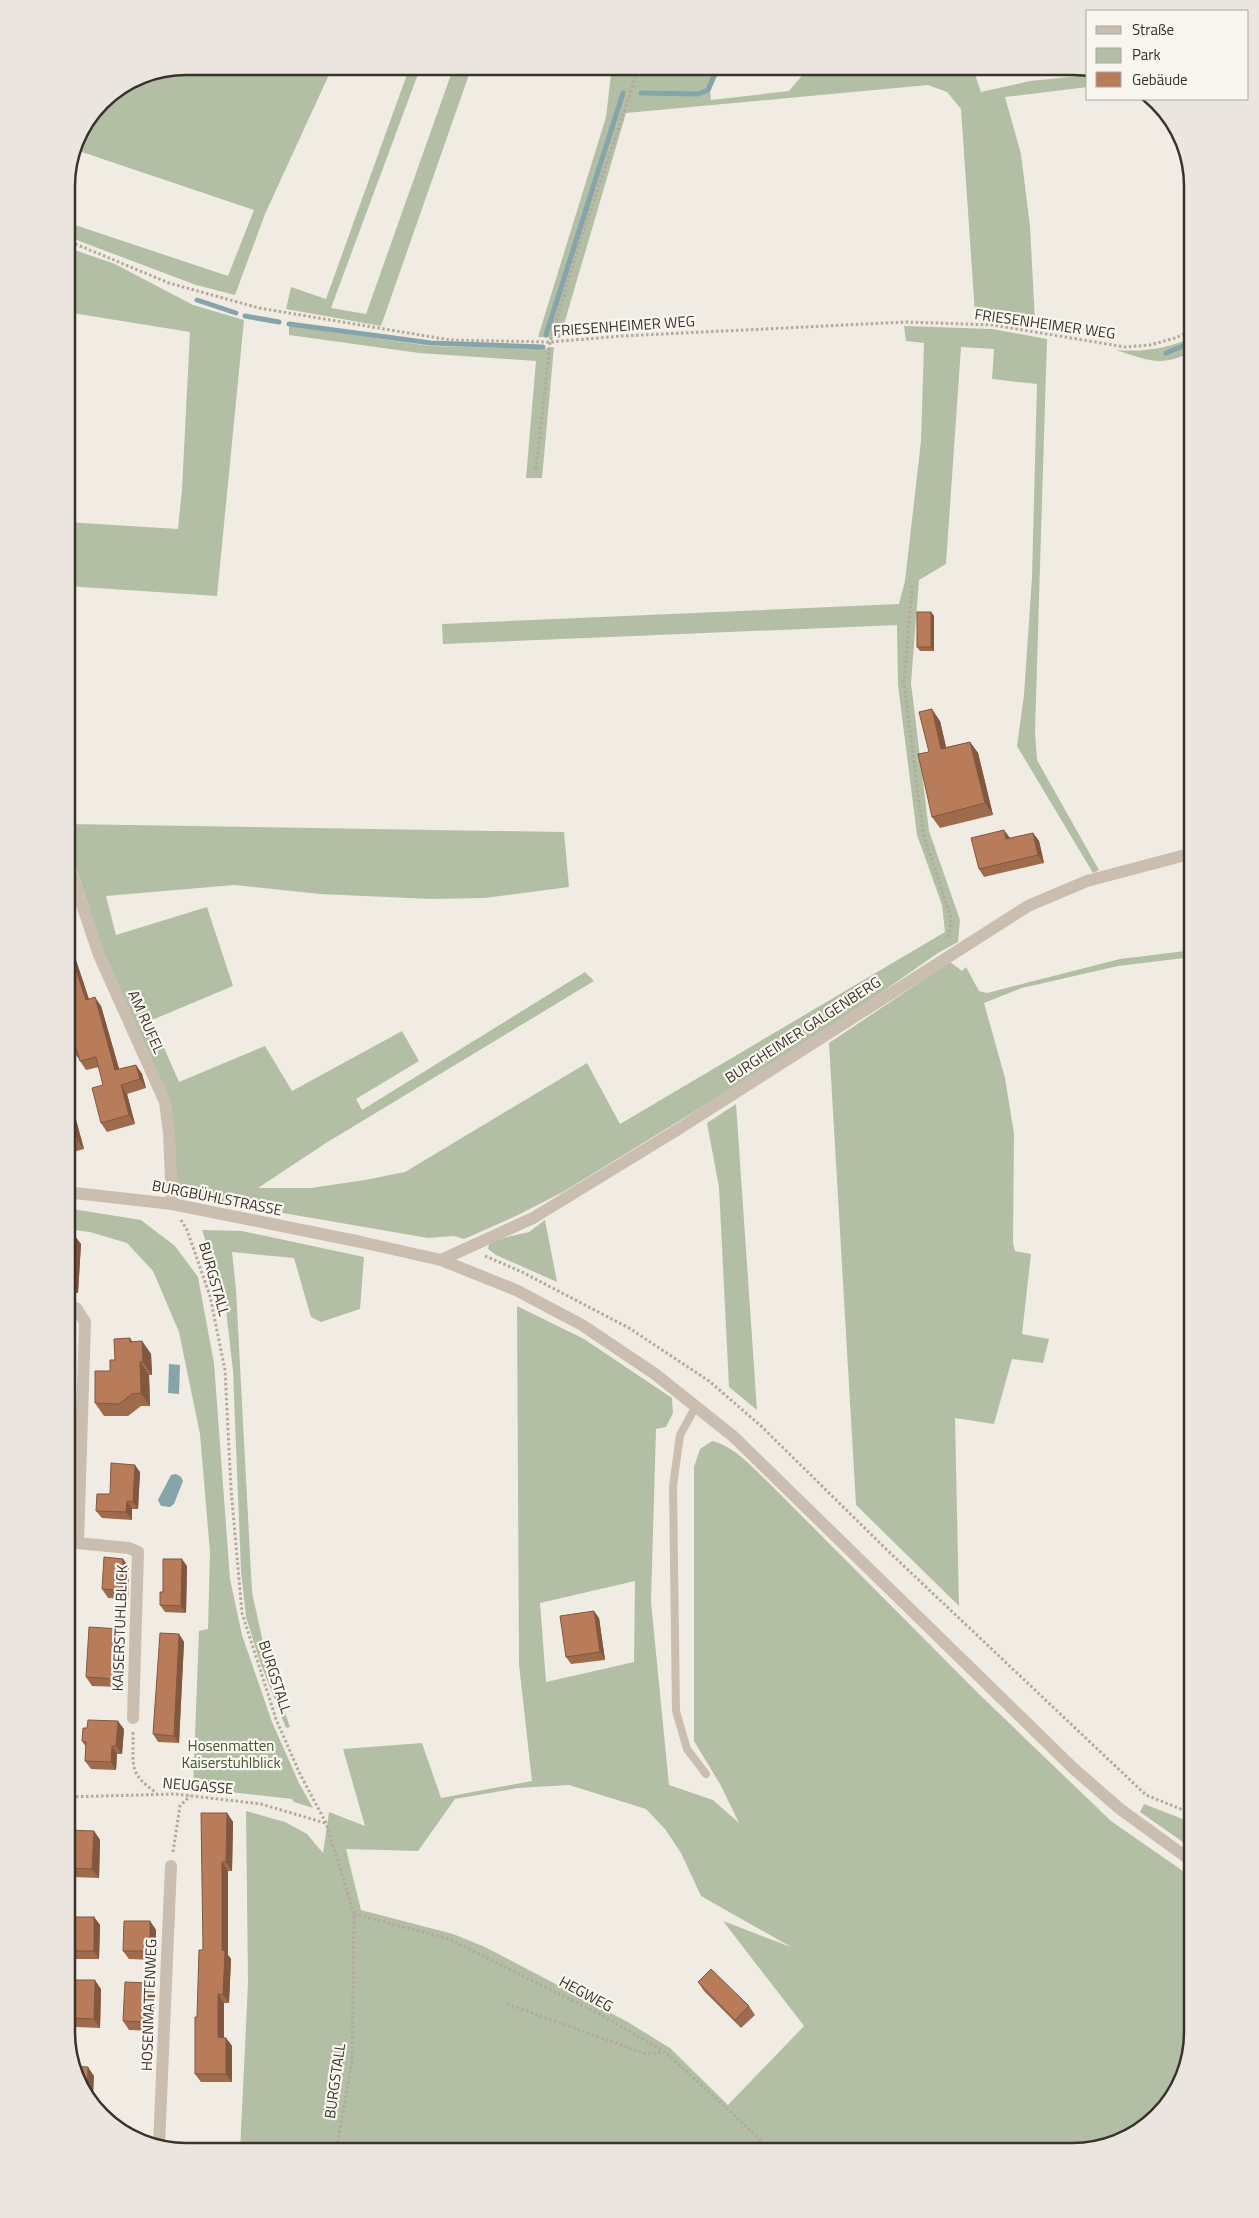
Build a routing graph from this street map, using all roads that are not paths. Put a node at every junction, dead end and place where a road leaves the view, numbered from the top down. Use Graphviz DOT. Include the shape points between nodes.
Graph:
graph roads {
  1 [pos="1184,855"];
  2 [pos="75,883"];
  3 [pos="75,1193"];
  4 [pos="172,1204"];
  5 [pos="441,1260"];
  6 [pos="75,1308"];
  7 [pos="696,1406"];
  8 [pos="75,1491"];
  9 [pos="75,1542"];
  10 [pos="133,1718"];
  11 [pos="706,1774"];
  12 [pos="1184,1855"];
  13 [pos="172,1866"];
  14 [pos="160,2140"];
  1 -- 5 [label="street, BURGHEIMER GALGENBERG" via="1087,881 1028,906 533,1218"];
  2 -- 4 [label="street, AM RUFEL" via="99,955 165,1102"];
  3 -- 4 [label="street, BURGBÜHLSTRASSE"];
  4 -- 5 [label="street, BURGBÜHLSTRASSE"];
  5 -- 7 [label="street, BURGBÜHLSTRASSE" via="516,1290 582,1325"];
  6 -- 8 [label="street" via="85,1322"];
  7 -- 11 [label="lane" via="680,1435 673,1486 676,1711 687,1750"];
  7 -- 12 [label="street, BURGBÜHLSTRASSE" via="734,1437 1074,1769 1120,1809"];
  9 -- 10 [label="street, KAISERSTUHLBLICK" via="129,1548 138,1552"];
  13 -- 14 [label="street, HOSENMATTENWEG"];
}
